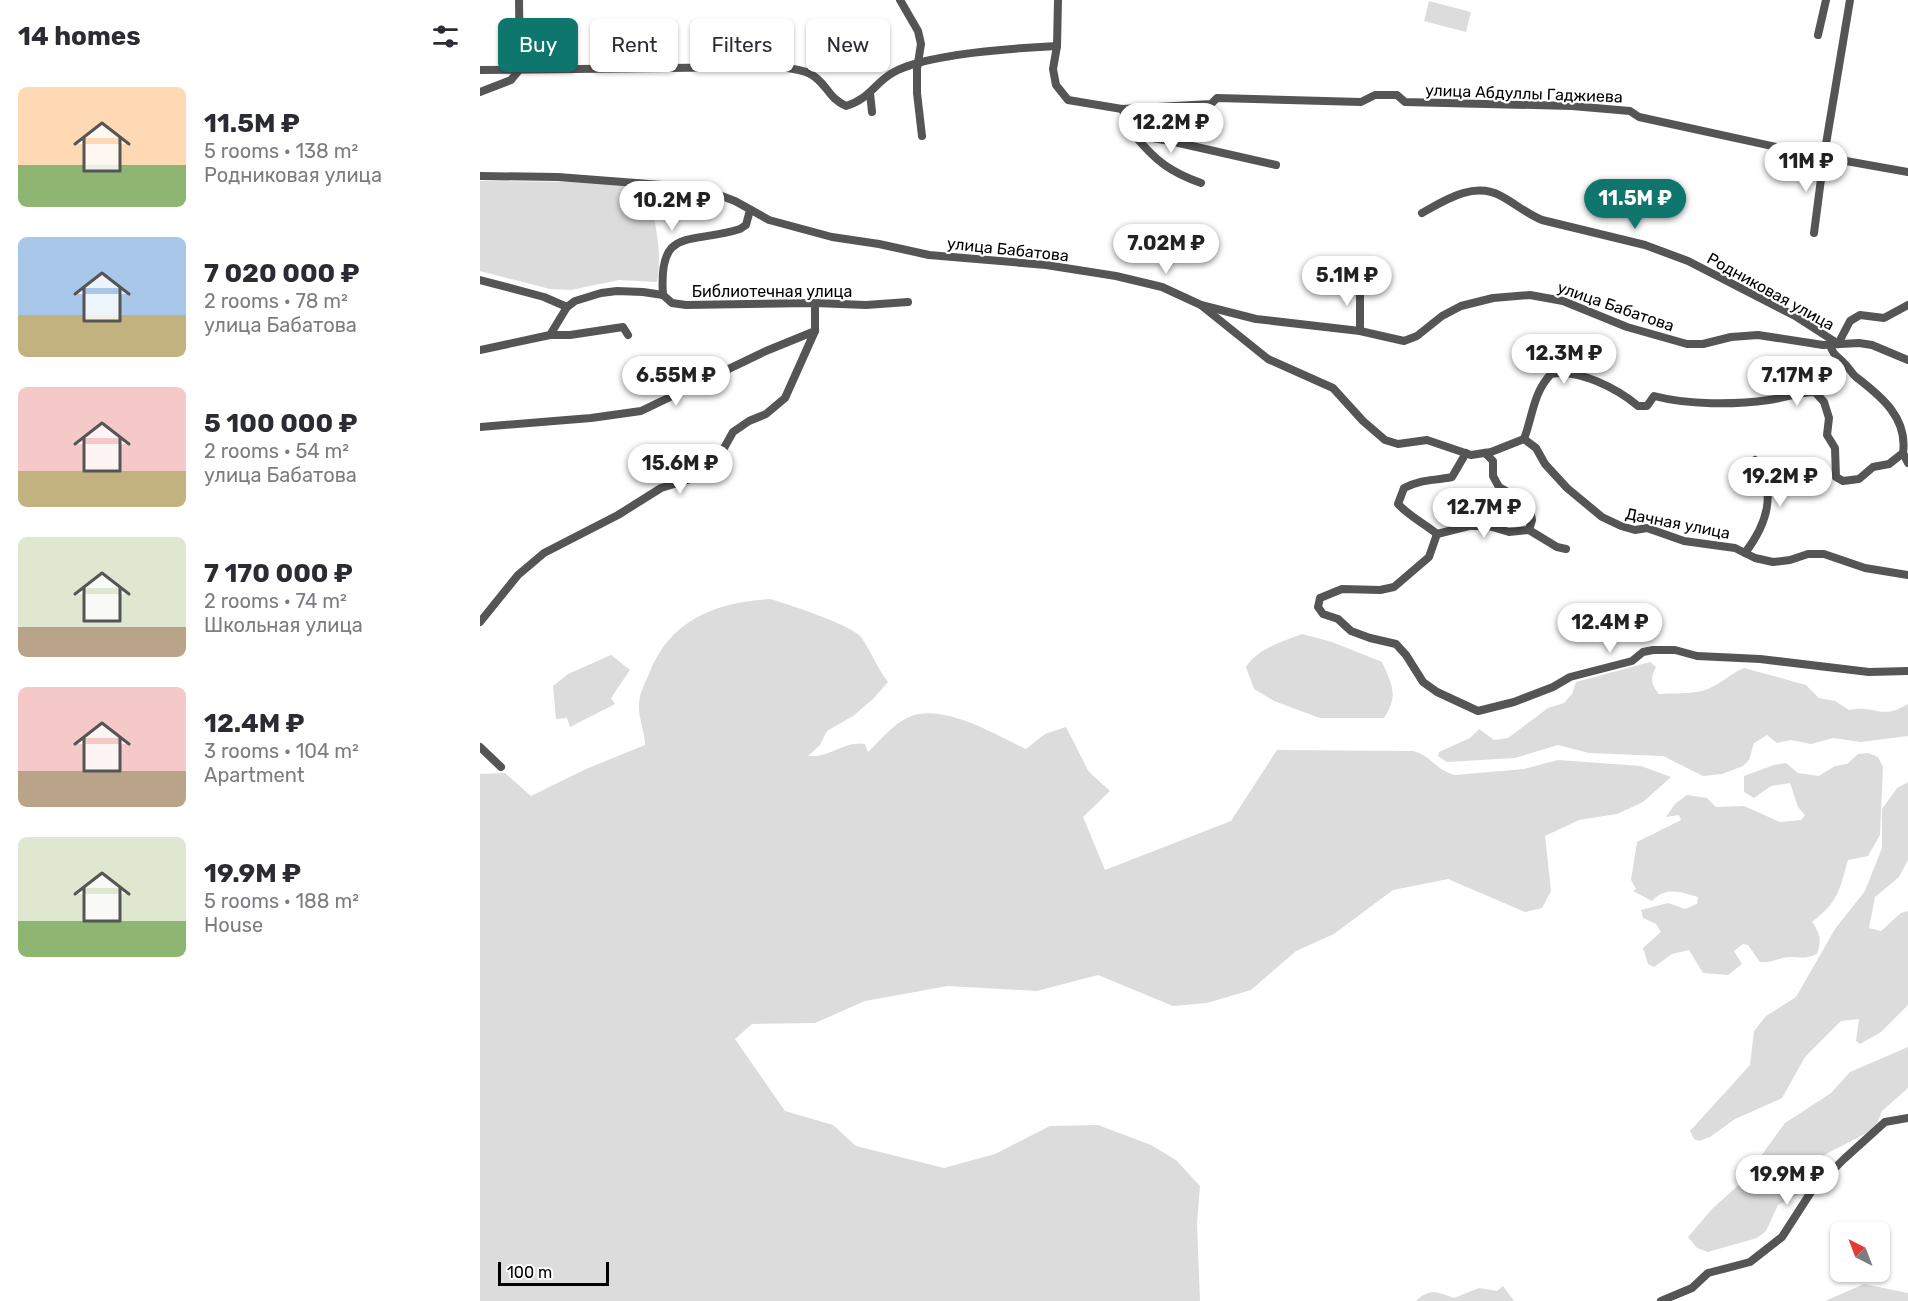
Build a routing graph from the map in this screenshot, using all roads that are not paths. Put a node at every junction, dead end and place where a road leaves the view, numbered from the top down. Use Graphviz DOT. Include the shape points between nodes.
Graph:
graph roads {
  1 [pos="519,0"];
  2 [pos="900,0"];
  3 [pos="1058,0"];
  4 [pos="1826,0"];
  5 [pos="1850,0"];
  6 [pos="519,18"];
  7 [pos="1818,34"];
  8 [pos="1057,46"];
  9 [pos="918,63"];
  10 [pos="578,69"];
  11 [pos="480,70"];
  12 [pos="498,70"];
  13 [pos="517,72"];
  14 [pos="480,92"];
  15 [pos="870,93"];
  16 [pos="1122,109"];
  17 [pos="872,112"];
  18 [pos="1135,135"];
  19 [pos="922,136"];
  20 [pos="1824,156"];
  21 [pos="1276,165"];
  22 [pos="1908,172"];
  23 [pos="480,176"];
  24 [pos="1201,183"];
  25 [pos="750,210"];
  26 [pos="1422,213"];
  27 [pos="1814,233"];
  28 [pos="480,280"];
  29 [pos="1360,282"];
  30 [pos="663,295"];
  31 [pos="908,302"];
  32 [pos="815,303"];
  33 [pos="1201,305"];
  34 [pos="1908,305"];
  35 [pos="567,307"];
  36 [pos="815,331"];
  37 [pos="1360,331"];
  38 [pos="550,335"];
  39 [pos="628,335"];
  40 [pos="1834,344"];
  41 [pos="480,350"];
  42 [pos="1908,360"];
  43 [pos="480,427"];
  44 [pos="1524,439"];
  45 [pos="1466,453"];
  46 [pos="1485,453"];
  47 [pos="1903,453"];
  48 [pos="1755,460"];
  49 [pos="1908,463"];
  50 [pos="1528,530"];
  51 [pos="1437,534"];
  52 [pos="1566,549"];
  53 [pos="1745,553"];
  54 [pos="1908,575"];
  55 [pos="483,615"];
  56 [pos="480,622"];
  57 [pos="1908,671"];
  58 [pos="480,747"];
  59 [pos="501,767"];
  60 [pos="1908,1118"];
  61 [pos="1661,1301"];
  1 -- 6 [label="street"];
  2 -- 9 [label="street" via="921,38"];
  3 -- 8 [label="street, улица Абдуллы Гаджиева"];
  4 -- 7 [label="street"];
  5 -- 20 [label="street"];
  8 -- 9 [label="street"];
  8 -- 16 [label="street, улица Абдуллы Гаджиева" via="1053,69 1060,93 1068,100"];
  9 -- 15 [label="street" via="893,72"];
  9 -- 19 [label="street"];
  10 -- 15 [label="street" via="785,69 813,75 834,100 846,106"];
  11 -- 12 [label="street"];
  13 -- 14 [label="street" via="511,80"];
  15 -- 17 [label="street"];
  16 -- 18 [label="street"];
  16 -- 20 [label="street, улица Абдуллы Гаджиева" via="1211,104 1217,98 1362,102 1375,95 1397,95 1405,102 1572,106 1630,111 1639,117"];
  18 -- 21 [label="street"];
  18 -- 24 [label="street" via="1177,175"];
  20 -- 22 [label="street, улица Абдуллы Гаджиева"];
  20 -- 27 [label="street"];
  23 -- 25 [label="street, улица Бабатова" via="675,186 719,195"];
  25 -- 30 [label="street" via="746,225 740,229 672,245 665,255"];
  25 -- 33 [label="street, улица Бабатова" via="769,220 832,237 929,255 1046,265 1116,276 1162,287"];
  26 -- 40 [label="street, Родниковая улица" via="1460,192 1498,194 1542,220 1645,245 1708,270 1795,316"];
  28 -- 35 [label="street"];
  29 -- 37 [label="street"];
  30 -- 32 [label="street, Библиотечная улица" via="672,303 686,305"];
  30 -- 35 [label="street, Библиотечная улица" via="617,291 585,297"];
  31 -- 32 [label="street, Библиотечная улица"];
  32 -- 36 [label="street"];
  33 -- 37 [label="street, улица Бабатова" via="1256,319"];
  33 -- 45 [label="street" via="1268,359 1333,388 1385,440 1398,444 1427,440"];
  34 -- 40 [label="street" via="1884,318 1860,315 1850,321"];
  35 -- 38 [label="street"];
  36 -- 43 [label="street" via="641,411"];
  36 -- 55 [label="street" via="784,398 766,414 733,432 716,464 704,475 661,488 610,520 544,553 518,574"];
  37 -- 40 [label="street, улица Бабатова" via="1411,340 1461,306 1493,298 1530,296 1563,301 1627,327 1687,344 1758,335"];
  38 -- 39 [label="street" via="623,327"];
  38 -- 41 [label="street"];
  40 -- 42 [label="street, улица Бабатова" via="1872,345"];
  40 -- 47 [label="street" via="1831,351 1854,376 1871,386 1897,418 1903,430"];
  44 -- 46 [label="street"];
  44 -- 47 [label="street" via="1533,402 1551,374 1561,372 1589,377 1638,406 1647,406 1654,396 1721,403 1815,392 1830,418 1827,435 1835,448 1836,477 1843,481 1859,479"];
  44 -- 53 [label="street, Дачная улица" via="1536,448 1556,478 1602,517 1635,530 1647,528 1684,541"];
  45 -- 46 [label="street"];
  45 -- 51 [label="street" via="1452,477 1418,480 1404,488 1398,504"];
  46 -- 50 [label="street" via="1493,461 1493,476 1499,487 1528,504 1532,520"];
  47 -- 49 [label="street"];
  48 -- 53 [label="street" via="1767,481 1767,507 1758,536"];
  50 -- 51 [label="street" via="1509,532 1469,526"];
  50 -- 52 [label="street"];
  51 -- 57 [label="street" via="1429,557 1394,587 1336,591 1320,598 1318,607 1351,631 1396,644 1423,682 1478,711 1514,702 1570,677 1632,661 1653,650 1869,672"];
  53 -- 54 [label="street, Дачная улица" via="1773,562 1824,554 1865,568"];
  55 -- 56 [label="street"];
  58 -- 59 [label="street"];
  60 -- 61 [label="street" via="1885,1122 1844,1159 1811,1192 1782,1237 1750,1262 1708,1273 1692,1288"];
}
